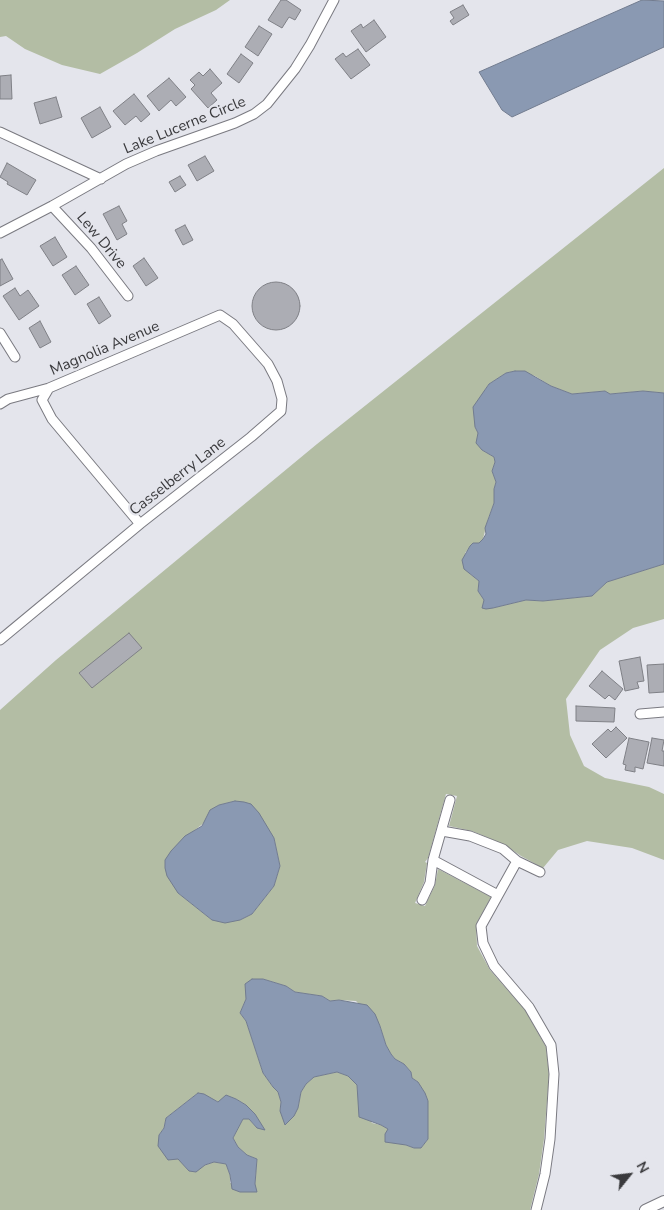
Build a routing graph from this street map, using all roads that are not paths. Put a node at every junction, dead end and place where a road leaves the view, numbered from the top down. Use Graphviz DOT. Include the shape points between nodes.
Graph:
graph roads {
  1 [pos="334,0"];
  2 [pos="0,132"];
  3 [pos="101,179"];
  4 [pos="52,206"];
  5 [pos="0,232"];
  6 [pos="128,296"];
  7 [pos="220,315"];
  8 [pos="0,333"];
  9 [pos="15,357"];
  10 [pos="49,388"];
  11 [pos="0,404"];
  12 [pos="140,524"];
  13 [pos="0,640"];
  14 [pos="664,712"];
  15 [pos="640,714"];
  16 [pos="450,800"];
  17 [pos="442,830"];
  18 [pos="433,860"];
  19 [pos="517,860"];
  20 [pos="540,872"];
  21 [pos="498,895"];
  22 [pos="422,900"];
  23 [pos="664,1201"];
  24 [pos="536,1210"];
  25 [pos="645,1210"];
  1 -- 3 [label="street, Lake Lucerne Circle" via="295,69 267,104 254,114 126,164"];
  2 -- 3 [label="street"];
  3 -- 4 [label="street, Lake Lucerne Circle"];
  4 -- 5 [label="street, Lake Lucerne Circle"];
  4 -- 6 [label="street, Lew Drive" via="91,248"];
  7 -- 10 [label="street, Magnolia Avenue"];
  7 -- 12 [label="street, Casselberry Lane" via="233,324 268,364 282,399 281,411"];
  8 -- 9 [label="street"];
  10 -- 11 [label="street"];
  10 -- 12 [label="street, Magnolia Avenue" via="42,400 52,419"];
  12 -- 13 [label="street, Casselberry Lane"];
  14 -- 15 [label="street"];
  16 -- 17 [label="street"];
  17 -- 18 [label="street"];
  17 -- 19 [label="street" via="470,836 503,849"];
  18 -- 21 [label="street"];
  18 -- 22 [label="street" via="430,883"];
  19 -- 20 [label="street"];
  19 -- 21 [label="street"];
  21 -- 24 [label="street" via="481,926 482,943 494,966 529,1006 551,1045 554,1074 550,1139"];
  23 -- 25 [label="street"];
}
